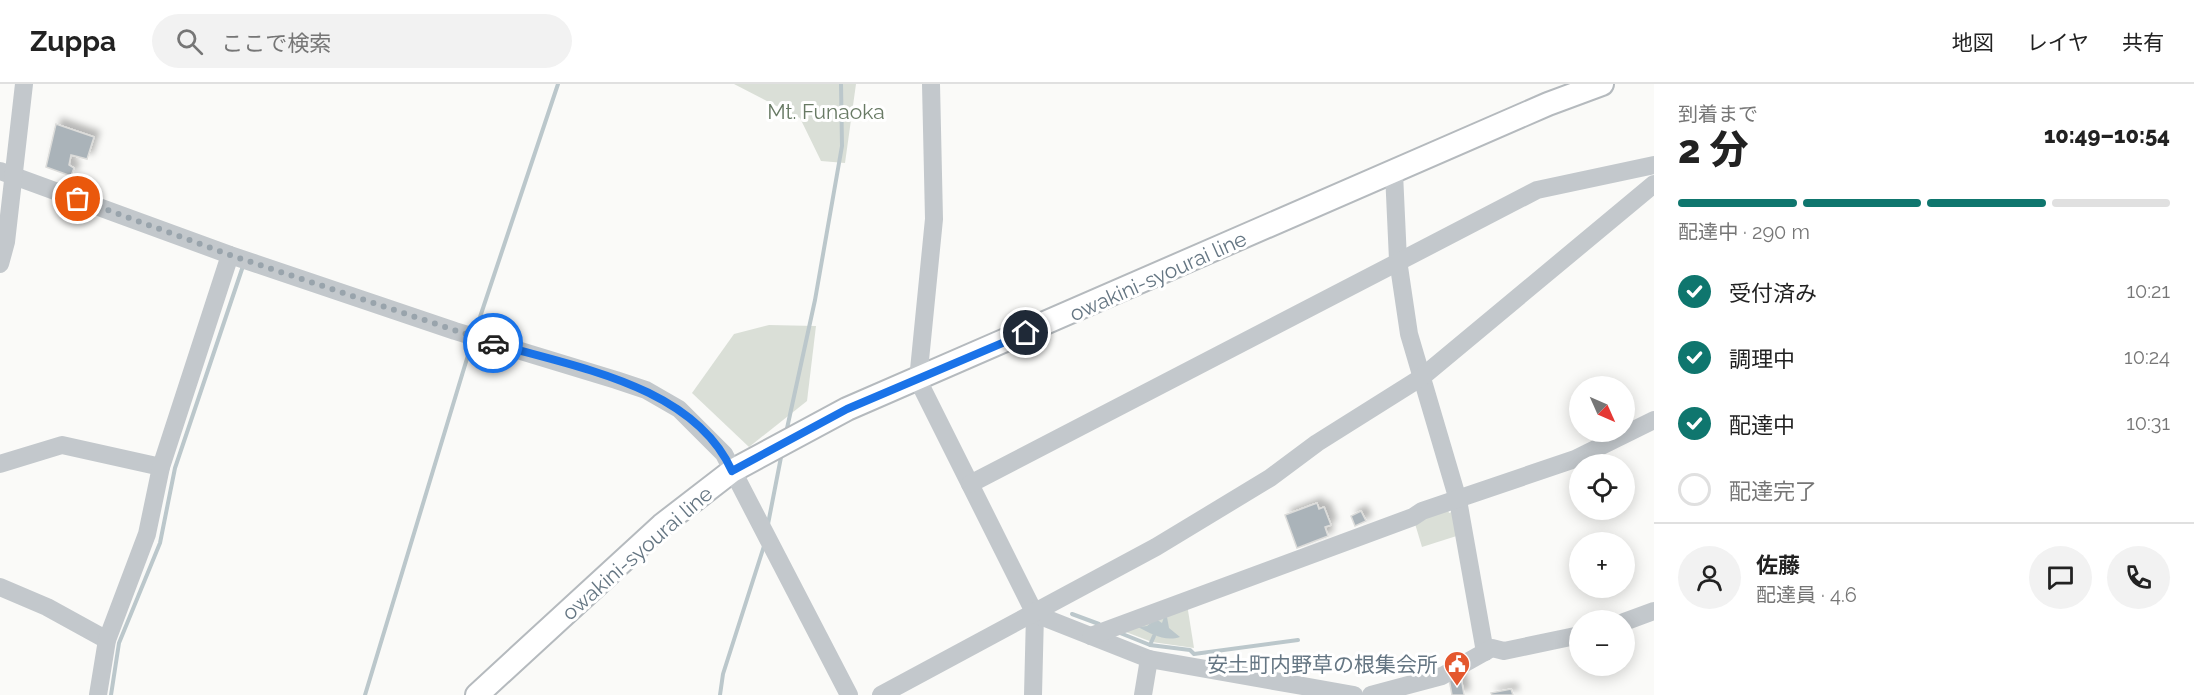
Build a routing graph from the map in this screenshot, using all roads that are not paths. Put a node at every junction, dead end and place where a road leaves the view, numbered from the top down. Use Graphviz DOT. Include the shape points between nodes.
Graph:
graph roads {
  1 [pos="24,84"];
  2 [pos="931,84"];
  3 [pos="1602,84"];
  4 [pos="1654,165"];
  5 [pos="7,173"];
  6 [pos="1394,173"];
  7 [pos="1654,184"];
  8 [pos="230,255"];
  9 [pos="1398,260"];
  10 [pos="0,264"];
  11 [pos="1422,377"];
  12 [pos="918,380"];
  13 [pos="1654,420"];
  14 [pos="0,464"];
  15 [pos="161,467"];
  16 [pos="732,471"];
  17 [pos="970,484"];
  18 [pos="1458,500"];
  19 [pos="0,587"];
  20 [pos="1654,611"];
  21 [pos="1035,614"];
  22 [pos="1635,618"];
  23 [pos="1091,636"];
  24 [pos="1569,637"];
  25 [pos="107,640"];
  26 [pos="1485,651"];
  27 [pos="1149,659"];
  28 [pos="98,695"];
  29 [pos="477,695"];
  30 [pos="849,695"];
  31 [pos="881,695"];
  32 [pos="1034,695"];
  33 [pos="1143,695"];
  34 [pos="1354,695"];
  35 [pos="1371,695"];
  1 -- 5 [label="street"];
  2 -- 12 [label="street" via="934,219"];
  3 -- 6 [label="main road, owakini-syourai line"];
  4 -- 9 [label="street" via="1537,190"];
  5 -- 8 [label="street"];
  5 -- 10 [label="street" via="6,242"];
  6 -- 9 [label="street"];
  6 -- 12 [label="main road, owakini-syourai line"];
  7 -- 11 [label="street"];
  8 -- 15 [label="street"];
  8 -- 16 [label="street" via="646,390 679,409 724,454"];
  9 -- 11 [label="street" via="1409,333"];
  9 -- 17 [label="street"];
  11 -- 18 [label="street"];
  11 -- 21 [label="street" via="1260,484"];
  12 -- 16 [label="main road, owakini-syourai line" via="847,409"];
  12 -- 17 [label="street"];
  13 -- 18 [label="street" via="1575,459"];
  14 -- 15 [label="street" via="62,445"];
  15 -- 25 [label="street" via="147,534"];
  16 -- 29 [label="main road, owakini-syourai line" via="662,525"];
  16 -- 30 [label="street"];
  17 -- 21 [label="street"];
  18 -- 23 [label="street"];
  18 -- 26 [label="street"];
  19 -- 25 [label="street"];
  20 -- 22 [label="street"];
  21 -- 23 [label="street"];
  21 -- 31 [label="street"];
  21 -- 32 [label="street"];
  23 -- 27 [label="street"];
  24 -- 26 [label="street" via="1504,651"];
  25 -- 28 [label="street"];
  26 -- 35 [label="street" via="1442,676"];
  27 -- 33 [label="street"];
  27 -- 34 [label="street"];
}
